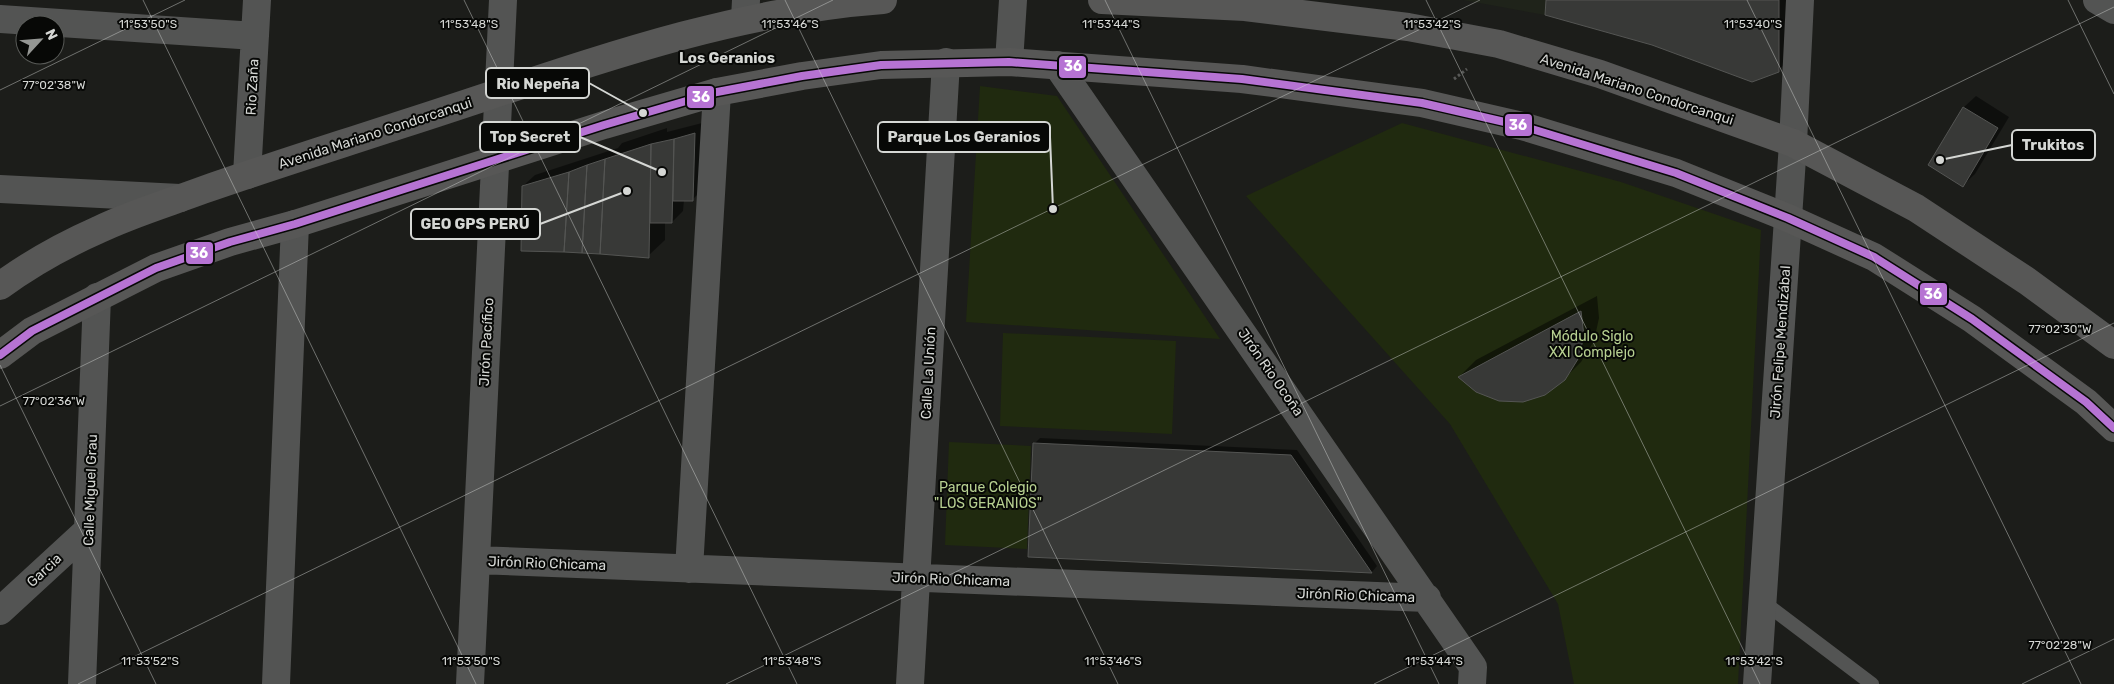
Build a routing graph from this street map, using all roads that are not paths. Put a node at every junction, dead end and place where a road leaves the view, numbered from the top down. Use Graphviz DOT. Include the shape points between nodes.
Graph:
graph roads {
  1 [pos="257,0"];
  2 [pos="503,0"];
  3 [pos="883,0"];
  4 [pos="1013,0"];
  5 [pos="1102,0"];
  6 [pos="1800,0"];
  7 [pos="2096,0"];
  8 [pos="745,10"];
  9 [pos="2114,10"];
  10 [pos="5,13"];
  11 [pos="255,36"];
  12 [pos="946,62"];
  13 [pos="1009,62"];
  14 [pos="1058,64"];
  15 [pos="717,92"];
  16 [pos="498,94"];
  17 [pos="1793,143"];
  18 [pos="495,159"];
  19 [pos="247,175"];
  20 [pos="0,190"];
  21 [pos="180,198"];
  22 [pos="1788,218"];
  23 [pos="295,224"];
  24 [pos="0,286"];
  25 [pos="97,297"];
  26 [pos="2114,345"];
  27 [pos="0,355"];
  28 [pos="2114,428"];
  29 [pos="88,530"];
  30 [pos="476,560"];
  31 [pos="689,569"];
  32 [pos="916,578"];
  33 [pos="1427,598"];
  34 [pos="1762,600"];
  35 [pos="0,611"];
  36 [pos="82,684"];
  37 [pos="276,684"];
  38 [pos="470,684"];
  39 [pos="910,684"];
  40 [pos="1472,684"];
  41 [pos="1757,684"];
  42 [pos="1872,684"];
  1 -- 11 [label="street, Rio Zaña"];
  2 -- 16 [label="street, Jirón Pacífico"];
  3 -- 8 [label="main road, Avenida Mariano Condorcanqui"];
  4 -- 13 [label="street"];
  5 -- 17 [label="main road, Avenida Mariano Condorcanqui" via="1245,7 1408,27 1499,44 1600,74"];
  6 -- 17 [label="street, Jirón Felipe Mendizábal"];
  7 -- 9 [label="street"];
  8 -- 16 [label="main road, Avenida Mariano Condorcanqui"];
  10 -- 11 [label="street"];
  11 -- 19 [label="street, Rio Zaña"];
  12 -- 13 [label="main road"];
  12 -- 15 [label="main road" via="881,64"];
  12 -- 32 [label="street, Calle La Unión"];
  13 -- 14 [label="main road"];
  14 -- 22 [label="main road" via="1242,78 1422,104 1522,126 1676,173"];
  14 -- 33 [label="street, Jirón Rio Ocoña"];
  15 -- 18 [label="main road"];
  15 -- 31 [label="street"];
  16 -- 18 [label="street, Jirón Pacífico"];
  16 -- 19 [label="main road, Avenida Mariano Condorcanqui"];
  17 -- 22 [label="street, Jirón Felipe Mendizábal"];
  17 -- 26 [label="main road, Avenida Mariano Condorcanqui" via="1916,208 2028,281"];
  18 -- 23 [label="main road"];
  18 -- 30 [label="street, Jirón Pacífico"];
  19 -- 21 [label="main road, Avenida Mariano Condorcanqui"];
  20 -- 21 [label="street"];
  21 -- 24 [label="main road, Avenida Mariano Condorcanqui" via="98,229"];
  22 -- 28 [label="main road" via="1874,257 1972,319 2086,402"];
  22 -- 34 [label="street, Jirón Felipe Mendizábal"];
  23 -- 25 [label="main road" via="156,268"];
  23 -- 37 [label="street"];
  25 -- 27 [label="main road" via="32,332"];
  25 -- 29 [label="street, Calle Miguel Grau"];
  29 -- 35 [label="street, Garcia"];
  29 -- 36 [label="street, Calle Miguel Grau"];
  30 -- 31 [label="street, Jirón Rio Chicama"];
  30 -- 38 [label="street, Jirón Pacífico"];
  31 -- 32 [label="street, Jirón Rio Chicama"];
  32 -- 33 [label="street, Jirón Rio Chicama"];
  32 -- 39 [label="street, Calle La Unión"];
  33 -- 40 [label="street, Jirón Rio Ocoña" via="1473,667"];
  34 -- 41 [label="street, Jirón Felipe Mendizábal"];
  34 -- 42 [label="lane"];
}
